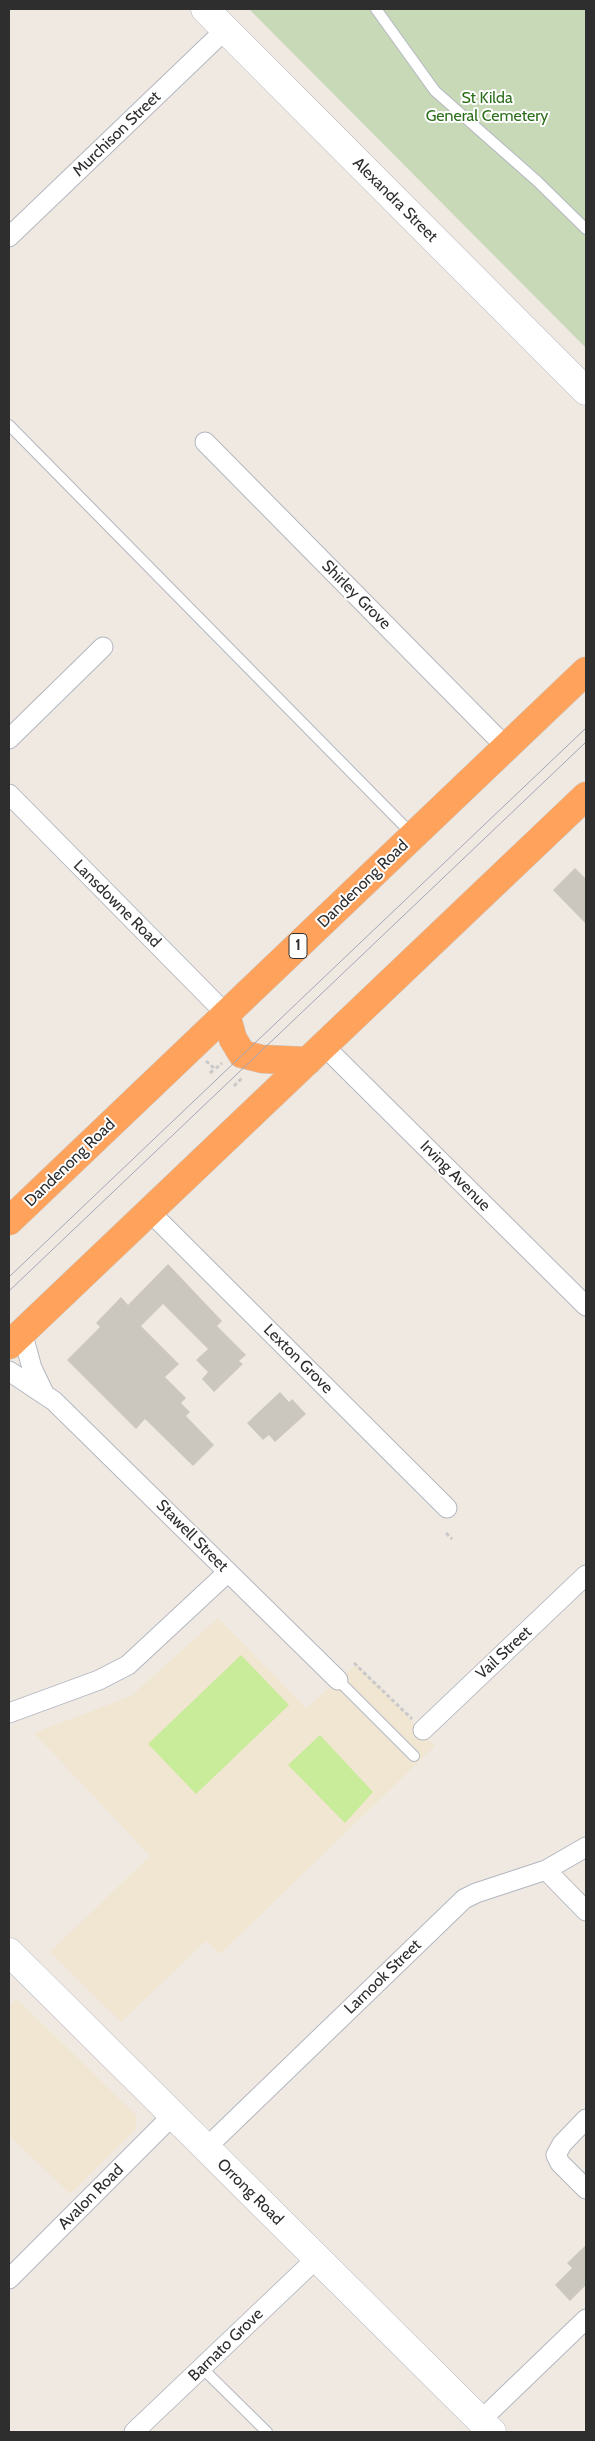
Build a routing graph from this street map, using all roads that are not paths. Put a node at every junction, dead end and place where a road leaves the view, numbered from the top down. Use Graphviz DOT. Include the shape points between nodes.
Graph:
graph roads {
  1 [pos="204,9"];
  2 [pos="376,9"];
  3 [pos="225,30"];
  4 [pos="586,230"];
  5 [pos="9,238"];
  6 [pos="586,391"];
  7 [pos="9,425"];
  8 [pos="205,442"];
  9 [pos="103,647"];
  10 [pos="586,671"];
  11 [pos="9,739"];
  12 [pos="506,747"];
  13 [pos="9,794"];
  14 [pos="586,796"];
  15 [pos="414,836"];
  16 [pos="226,1014"];
  17 [pos="316,1053"];
  18 [pos="150,1211"];
  19 [pos="9,1221"];
  20 [pos="586,1306"];
  21 [pos="15,1338"];
  22 [pos="9,1371"];
  23 [pos="44,1393"];
  24 [pos="447,1508"];
  25 [pos="228,1572"];
  26 [pos="586,1575"];
  27 [pos="338,1680"];
  28 [pos="9,1713"];
  29 [pos="423,1730"];
  30 [pos="414,1756"];
  31 [pos="586,1847"];
  32 [pos="546,1870"];
  33 [pos="586,1911"];
  34 [pos="9,1952"];
  35 [pos="173,2116"];
  36 [pos="586,2119"];
  37 [pos="206,2148"];
  38 [pos="586,2189"];
  39 [pos="317,2258"];
  40 [pos="9,2279"];
  41 [pos="586,2319"];
  42 [pos="202,2368"];
  43 [pos="486,2426"];
  44 [pos="134,2432"];
  45 [pos="267,2432"];
  1 -- 3 [label="main road, Alexandra Street"];
  2 -- 4 [label="lane" via="435,91 537,180"];
  3 -- 5 [label="street, Murchison Street"];
  3 -- 6 [label="main road, Alexandra Street"];
  7 -- 15 [label="lane"];
  8 -- 12 [label="street, Shirley Grove"];
  9 -- 11 [label="street"];
  10 -- 12 [label="highway, Dandenong Road / 1"];
  12 -- 15 [label="highway, Dandenong Road / 1"];
  13 -- 16 [label="street, Lansdowne Road"];
  14 -- 17 [label="highway"];
  15 -- 16 [label="highway, Dandenong Road / 1"];
  16 -- 17 [label="highway" via="232,1039 242,1054 262,1060"];
  16 -- 19 [label="highway, Dandenong Road / 1"];
  17 -- 18 [label="highway"];
  17 -- 20 [label="street, Irving Avenue"];
  18 -- 21 [label="highway"];
  18 -- 24 [label="street, Lexton Grove"];
  21 -- 23 [label="street, Stawell Street"];
  22 -- 23 [label="street, Stawell Street"];
  23 -- 25 [label="street, Stawell Street"];
  25 -- 27 [label="street, Stawell Street"];
  25 -- 28 [label="street" via="128,1666"];
  26 -- 29 [label="street, Vail Street"];
  27 -- 30 [label="lane"];
  31 -- 32 [label="street, Larnook Street"];
  32 -- 33 [label="street"];
  32 -- 37 [label="street, Larnook Street" via="464,1899"];
  34 -- 35 [label="main road, Orrong Road"];
  35 -- 37 [label="main road, Orrong Road"];
  35 -- 40 [label="street, Avalon Road"];
  36 -- 38 [label="street" via="556,2154 560,2163"];
  37 -- 39 [label="main road, Orrong Road"];
  39 -- 42 [label="street, Barnato Grove"];
  39 -- 43 [label="main road, Orrong Road"];
  41 -- 43 [label="street"];
  42 -- 44 [label="street, Barnato Grove"];
  42 -- 45 [label="lane"];
}
